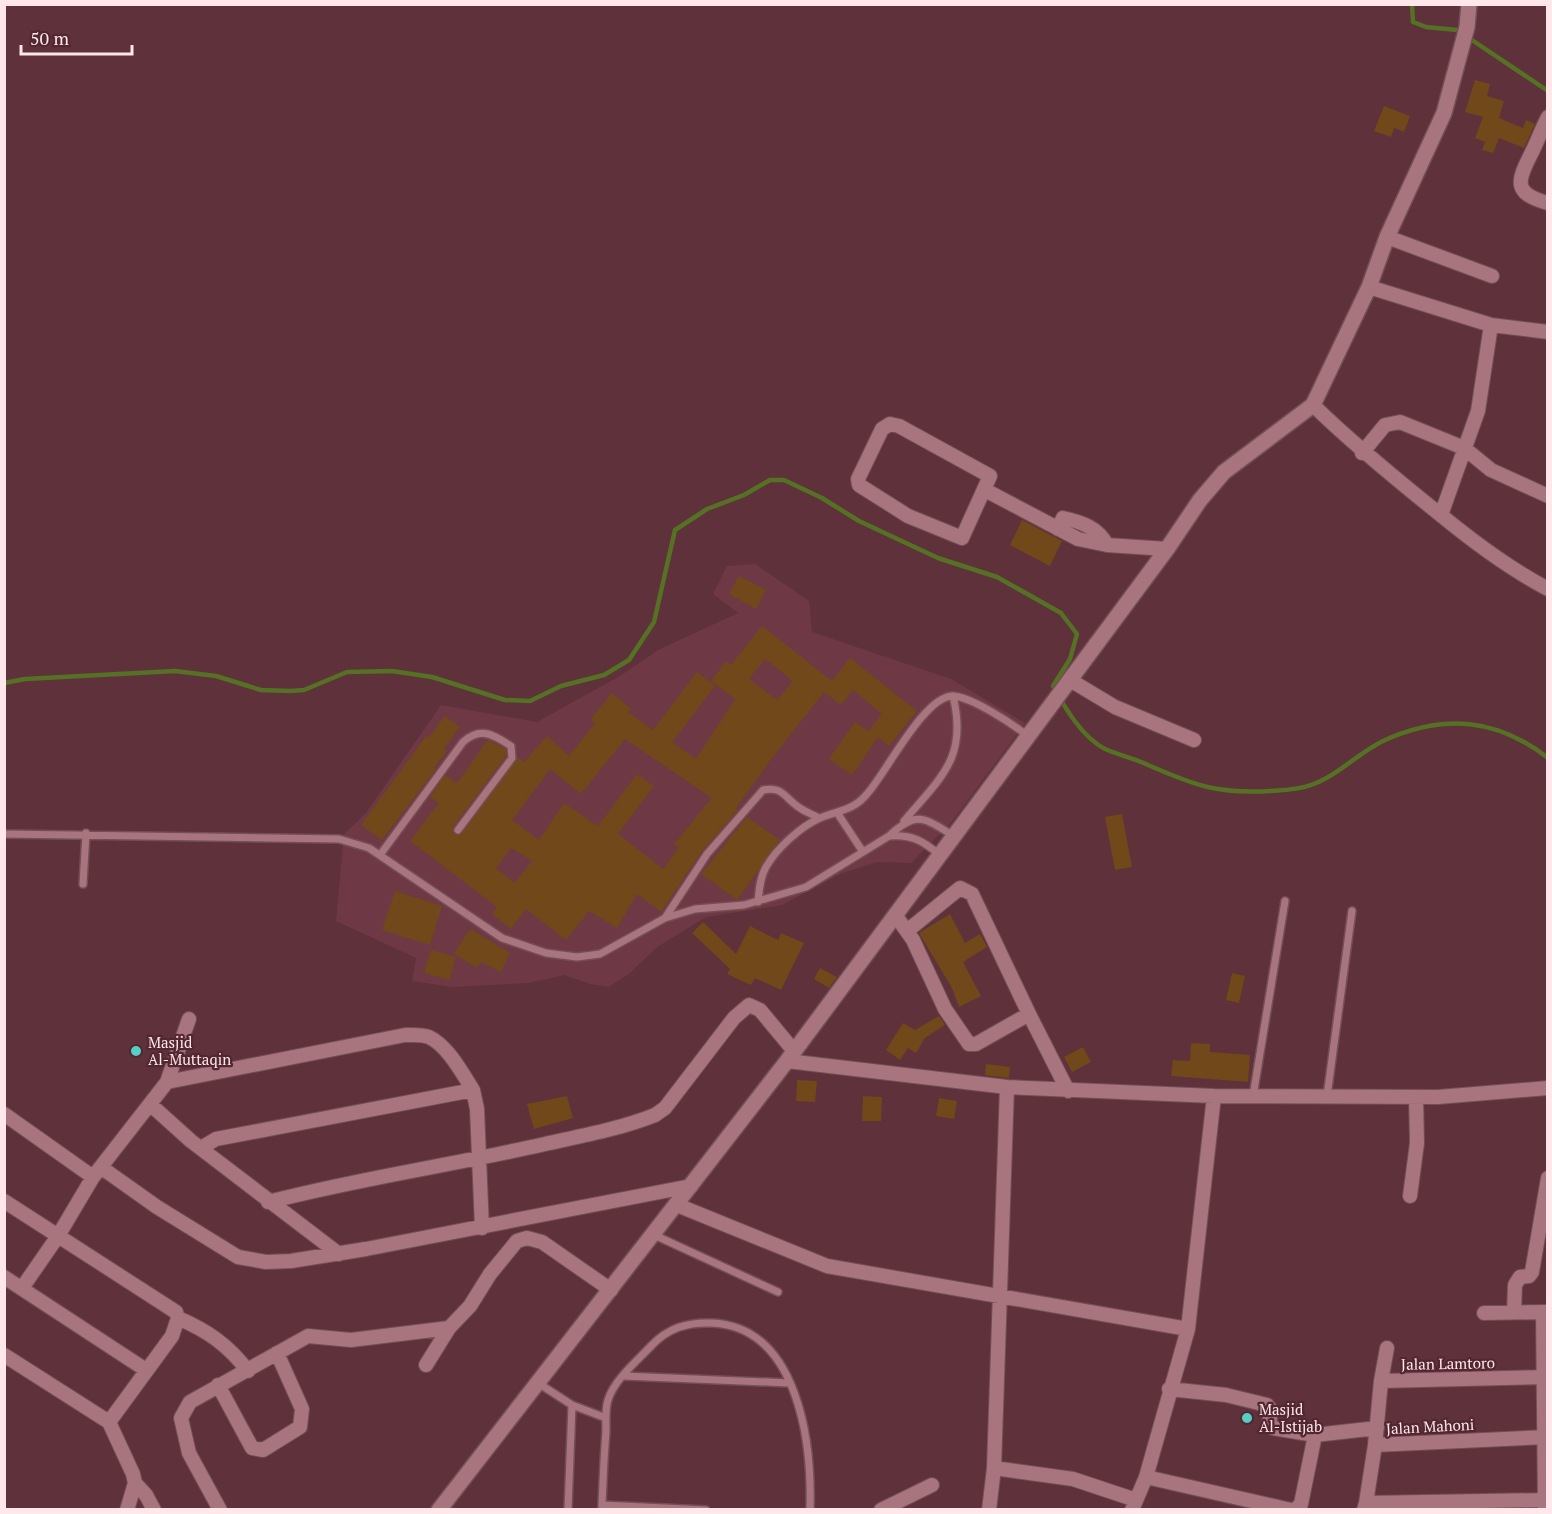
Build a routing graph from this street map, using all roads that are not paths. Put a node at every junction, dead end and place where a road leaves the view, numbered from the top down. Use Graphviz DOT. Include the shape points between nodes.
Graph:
graph roads {
  1 [pos="1469,4"];
  2 [pos="1548,117"];
  3 [pos="1548,203"];
  4 [pos="1388,237"];
  5 [pos="1492,276"];
  6 [pos="1369,287"];
  7 [pos="1491,325"];
  8 [pos="1548,332"];
  9 [pos="1313,405"];
  10 [pos="1464,448"];
  11 [pos="1362,453"];
  12 [pos="985,490"];
  13 [pos="1548,496"];
  14 [pos="1441,515"];
  15 [pos="1167,549"];
  16 [pos="1548,589"];
  17 [pos="1062,691"];
  18 [pos="953,696"];
  19 [pos="1029,736"];
  20 [pos="1194,740"];
  21 [pos="838,814"];
  22 [pos="819,818"];
  23 [pos="904,821"];
  24 [pos="459,830"];
  25 [pos="86,833"];
  26 [pos="4,834"];
  27 [pos="889,836"];
  28 [pos="954,836"];
  29 [pos="863,852"];
  30 [pos="380,855"];
  31 [pos="940,855"];
  32 [pos="83,884"];
  33 [pos="1285,901"];
  34 [pos="758,902"];
  35 [pos="1352,910"];
  36 [pos="896,916"];
  37 [pos="665,918"];
  38 [pos="907,931"];
  39 [pos="1029,1014"];
  40 [pos="189,1019"];
  41 [pos="791,1056"];
  42 [pos="167,1082"];
  43 [pos="1007,1087"];
  44 [pos="1548,1088"];
  45 [pos="473,1090"];
  46 [pos="1068,1091"];
  47 [pos="1214,1096"];
  48 [pos="1253,1096"];
  49 [pos="1327,1096"];
  50 [pos="1416,1097"];
  51 [pos="151,1105"];
  52 [pos="4,1114"];
  53 [pos="201,1148"];
  54 [pos="478,1160"];
  55 [pos="97,1172"];
  56 [pos="1548,1178"];
  57 [pos="691,1186"];
  58 [pos="1410,1196"];
  59 [pos="4,1201"];
  60 [pos="268,1202"];
  61 [pos="677,1205"];
  62 [pos="482,1228"];
  63 [pos="652,1234"];
  64 [pos="58,1236"];
  65 [pos="339,1254"];
  66 [pos="4,1277"];
  67 [pos="22,1288"];
  68 [pos="611,1290"];
  69 [pos="778,1292"];
  70 [pos="999,1295"];
  71 [pos="1484,1312"];
  72 [pos="1515,1312"];
  73 [pos="1545,1312"];
  74 [pos="178,1318"];
  75 [pos="449,1328"];
  76 [pos="1188,1329"];
  77 [pos="1387,1348"];
  78 [pos="277,1353"];
  79 [pos="4,1355"];
  80 [pos="426,1365"];
  81 [pos="146,1371"];
  82 [pos="248,1371"];
  83 [pos="624,1376"];
  84 [pos="1546,1377"];
  85 [pos="1381,1380"];
  86 [pos="538,1383"];
  87 [pos="789,1383"];
  88 [pos="218,1385"];
  89 [pos="1169,1389"];
  90 [pos="572,1405"];
  91 [pos="606,1418"];
  92 [pos="109,1422"];
  93 [pos="1377,1428"];
  94 [pos="1315,1435"];
  95 [pos="1546,1438"];
  96 [pos="1375,1445"];
  97 [pos="994,1468"];
  98 [pos="1146,1477"];
  99 [pos="135,1483"];
  100 [pos="932,1485"];
  101 [pos="1546,1503"];
  102 [pos="1134,1505"];
  103 [pos="1365,1506"];
  104 [pos="602,1507"];
  105 [pos="656,1508"];
  106 [pos="128,1509"];
  107 [pos="154,1509"];
  108 [pos="220,1509"];
  109 [pos="439,1509"];
  110 [pos="568,1509"];
  111 [pos="706,1509"];
  112 [pos="810,1509"];
  113 [pos="881,1509"];
  114 [pos="989,1509"];
  115 [pos="1291,1509"];
  116 [pos="1295,1509"];
  1 -- 4 [label="street" via="1444,113"];
  2 -- 3 [label="street" via="1520,179 1527,195"];
  4 -- 5 [label="street"];
  4 -- 6 [label="street"];
  6 -- 7 [label="street"];
  6 -- 9 [label="street"];
  7 -- 8 [label="street"];
  7 -- 10 [label="street" via="1478,411"];
  9 -- 11 [label="street"];
  9 -- 15 [label="street" via="1224,472"];
  10 -- 11 [label="street" via="1414,427 1391,422"];
  10 -- 13 [label="street" via="1491,470"];
  10 -- 14 [label="street"];
  11 -- 14 [label="street"];
  12 -- 12 [label="street" via="965,535 959,539 861,489 858,479 882,429 890,424 990,476"];
  12 -- 15 [label="street" via="1078,539"];
  14 -- 16 [label="street" via="1525,578"];
  15 -- 17 [label="street"];
  17 -- 19 [label="street"];
  17 -- 20 [label="street" via="1115,707"];
  18 -- 19 [label="lane" via="968,700"];
  18 -- 21 [label="lane" via="940,699 931,708 868,793 853,808"];
  18 -- 23 [label="lane" via="959,735 955,755"];
  19 -- 28 [label="street"];
  21 -- 22 [label="lane"];
  21 -- 29 [label="lane"];
  22 -- 34 [label="lane" via="788,840 765,868"];
  22 -- 37 [label="lane" via="774,787 763,790 707,854"];
  23 -- 27 [label="lane"];
  23 -- 28 [label="lane" via="921,819"];
  24 -- 30 [label="lane" via="513,758 511,746 488,732 479,732 463,742"];
  25 -- 26 [label="lane"];
  25 -- 30 [label="lane" via="339,839"];
  25 -- 32 [label="lane"];
  27 -- 29 [label="lane"];
  27 -- 31 [label="lane" via="905,834 921,839"];
  28 -- 31 [label="street"];
  29 -- 34 [label="lane" via="806,887"];
  30 -- 37 [label="lane" via="502,938 546,953 577,957 600,954"];
  31 -- 36 [label="street"];
  33 -- 48 [label="lane"];
  34 -- 37 [label="lane" via="694,909"];
  35 -- 49 [label="lane"];
  36 -- 38 [label="street"];
  36 -- 41 [label="street"];
  38 -- 39 [label="street" via="945,1009 969,1044 976,1044"];
  38 -- 39 [label="street" via="960,888 966,889 972,894"];
  39 -- 46 [label="street"];
  40 -- 42 [label="street"];
  41 -- 43 [label="street"];
  41 -- 54 [label="street" via="760,1010 749,1005 734,1018 665,1108 655,1115"];
  41 -- 57 [label="street"];
  42 -- 45 [label="street" via="420,1035 439,1045"];
  42 -- 51 [label="street"];
  43 -- 46 [label="street"];
  43 -- 70 [label="street"];
  44 -- 50 [label="street"];
  45 -- 53 [label="street" via="216,1139"];
  45 -- 54 [label="street"];
  46 -- 47 [label="street"];
  47 -- 48 [label="street"];
  47 -- 76 [label="street"];
  48 -- 49 [label="street"];
  49 -- 50 [label="street"];
  50 -- 58 [label="street" via="1415,1165"];
  51 -- 53 [label="street"];
  51 -- 55 [label="street"];
  52 -- 55 [label="street"];
  53 -- 60 [label="street"];
  54 -- 60 [label="street" via="324,1187"];
  54 -- 62 [label="street"];
  55 -- 64 [label="street"];
  55 -- 65 [label="street" via="238,1257 266,1262"];
  56 -- 72 [label="street" via="1532,1272 1515,1282"];
  57 -- 61 [label="street"];
  57 -- 62 [label="street"];
  59 -- 64 [label="street"];
  60 -- 65 [label="street"];
  61 -- 63 [label="street"];
  61 -- 70 [label="street" via="827,1266"];
  62 -- 65 [label="street"];
  63 -- 68 [label="street"];
  63 -- 69 [label="lane"];
  64 -- 67 [label="street"];
  64 -- 74 [label="street" via="169,1306"];
  66 -- 67 [label="street"];
  67 -- 81 [label="street"];
  68 -- 75 [label="street" via="542,1242 527,1238 517,1241"];
  68 -- 86 [label="street"];
  70 -- 76 [label="street"];
  70 -- 97 [label="street"];
  71 -- 72 [label="street"];
  72 -- 73 [label="street"];
  73 -- 84 [label="street"];
  74 -- 81 [label="street" via="172,1336"];
  74 -- 82 [label="street" via="208,1331 232,1350"];
  75 -- 78 [label="street" via="351,1340 308,1336"];
  75 -- 80 [label="street"];
  76 -- 89 [label="street"];
  77 -- 85 [label="street"];
  78 -- 82 [label="street"];
  78 -- 88 [label="street" via="303,1418 300,1426 263,1450 252,1448"];
  79 -- 92 [label="street"];
  81 -- 92 [label="street"];
  82 -- 88 [label="street"];
  83 -- 87 [label="lane"];
  83 -- 87 [label="lane" via="657,1340 674,1329 713,1323 740,1329 758,1340 771,1352"];
  83 -- 91 [label="lane" via="609,1398"];
  84 -- 85 [label="street, Jalan Lamtoro"];
  84 -- 95 [label="street"];
  85 -- 93 [label="street, Jalan Lamtoro"];
  86 -- 90 [label="lane"];
  86 -- 109 [label="street"];
  87 -- 112 [label="lane" via="806,1432"];
  88 -- 108 [label="street" via="190,1402 181,1418 189,1453"];
  89 -- 94 [label="street" via="1226,1395 1268,1405 1271,1426"];
  89 -- 98 [label="street"];
  90 -- 91 [label="lane"];
  90 -- 110 [label="lane"];
  91 -- 104 [label="lane"];
  92 -- 99 [label="street"];
  93 -- 94 [label="street"];
  93 -- 96 [label="street, Jalan Lamtoro"];
  94 -- 116 [label="street" via="1301,1504"];
  95 -- 96 [label="street, Jalan Mahoni"];
  95 -- 101 [label="street"];
  96 -- 103 [label="street, Jalan Mahoni"];
  97 -- 102 [label="street" via="1073,1479"];
  97 -- 114 [label="street"];
  98 -- 102 [label="street"];
  98 -- 115 [label="street"];
  99 -- 106 [label="street"];
  99 -- 107 [label="street"];
  100 -- 113 [label="street"];
  101 -- 103 [label="street"];
  104 -- 105 [label="lane"];
  105 -- 111 [label="lane"];
}
